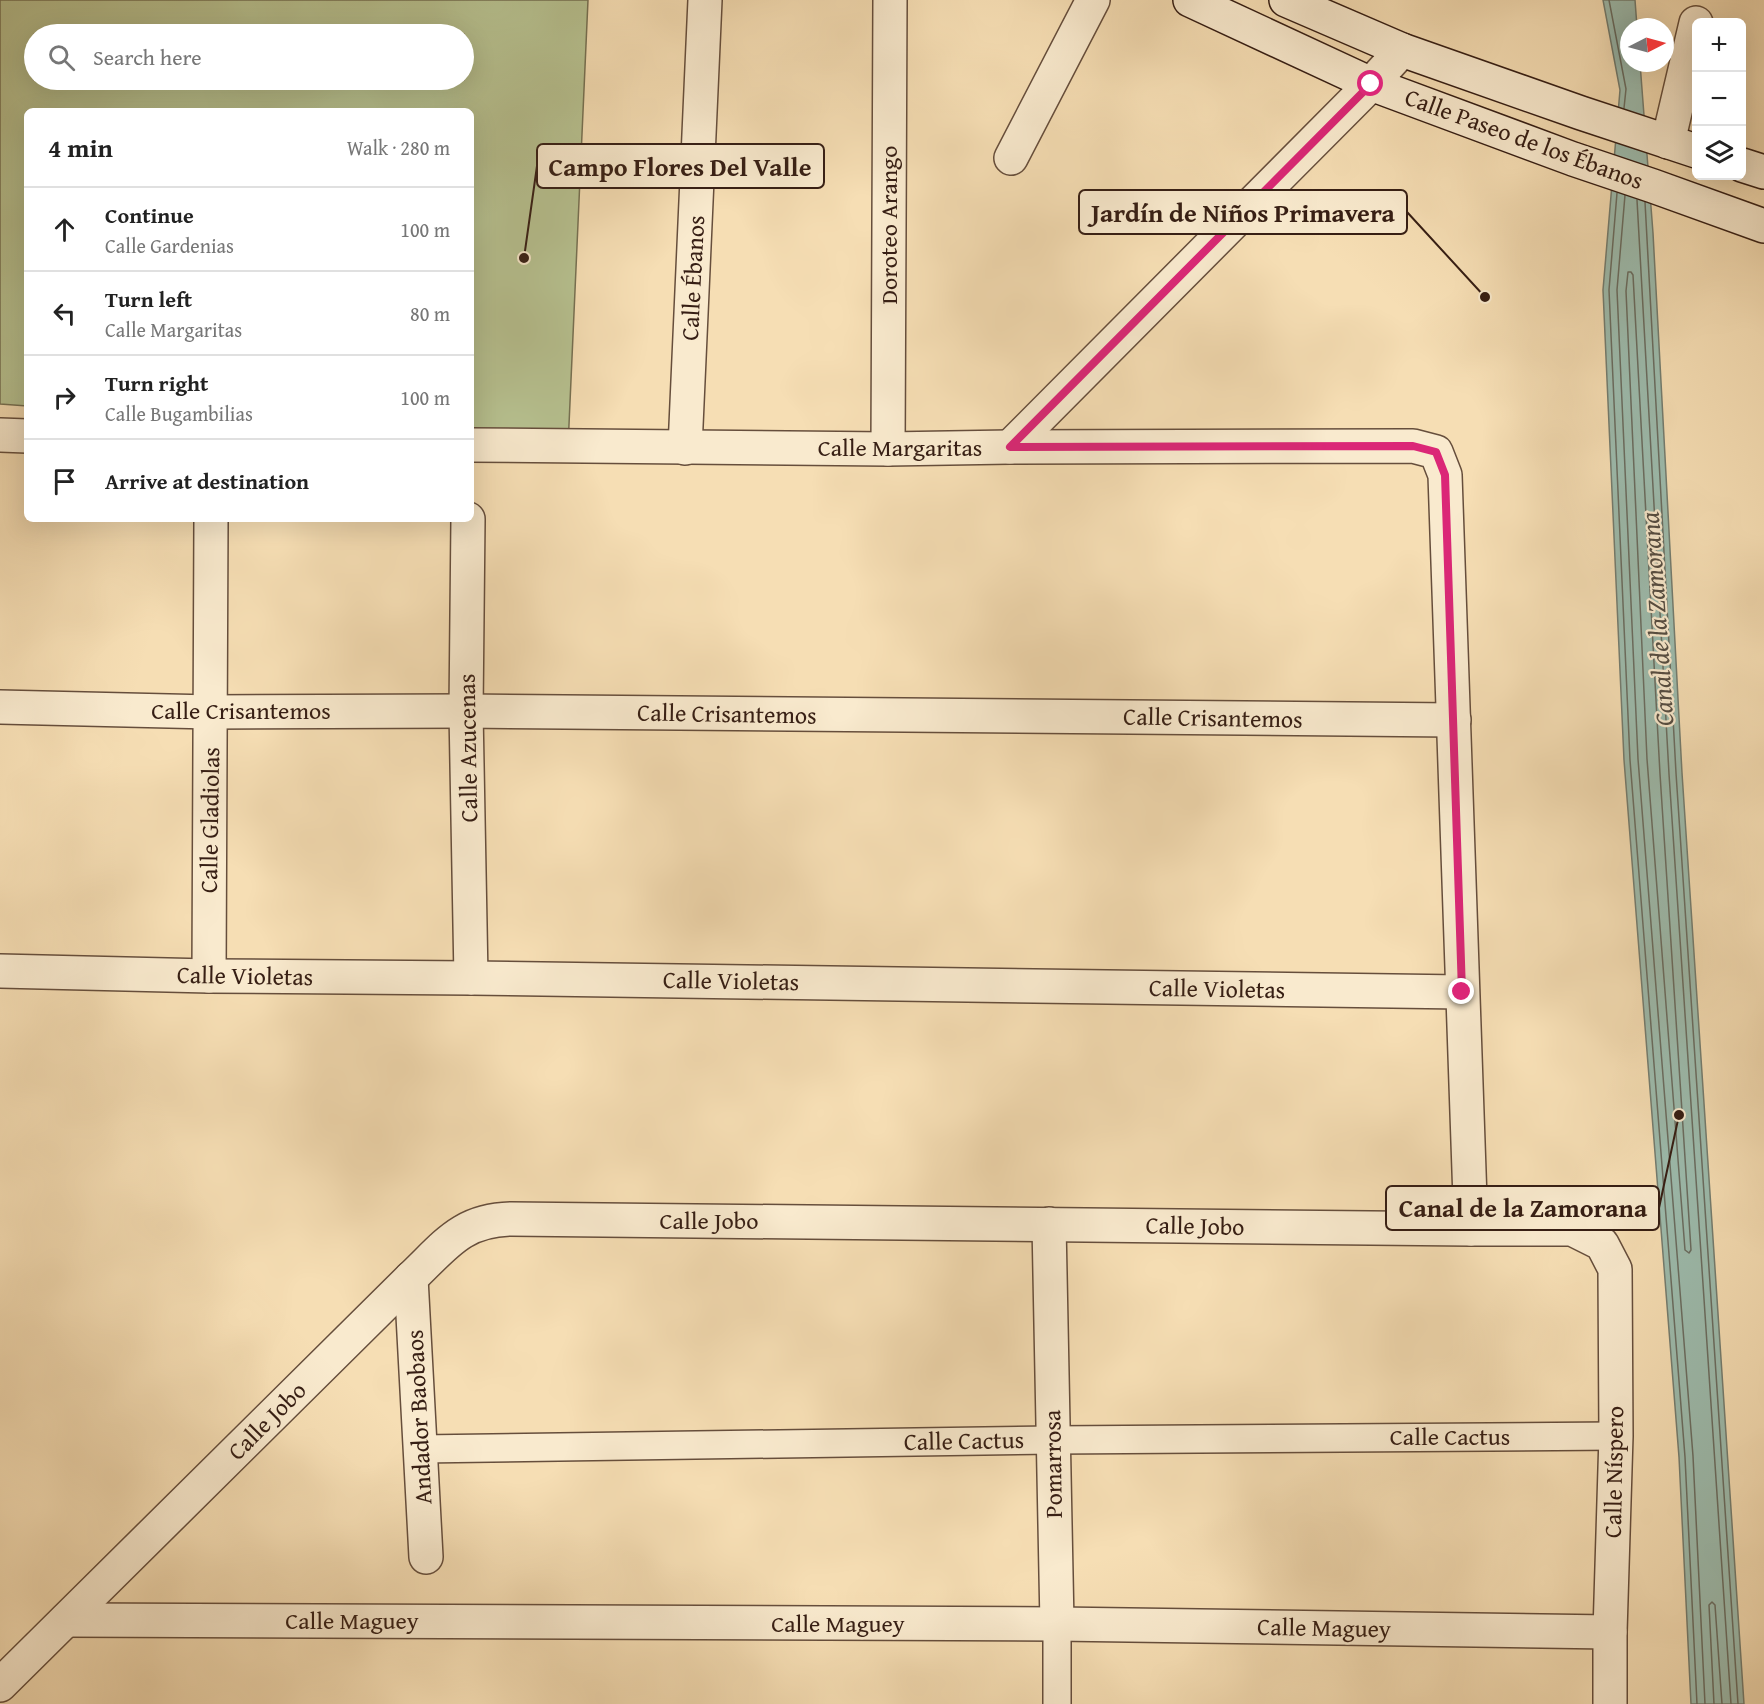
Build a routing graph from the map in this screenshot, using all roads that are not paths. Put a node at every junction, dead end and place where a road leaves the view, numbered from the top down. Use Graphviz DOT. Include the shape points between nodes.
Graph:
graph roads {
  1 [pos="705,0"];
  2 [pos="891,0"];
  3 [pos="1093,0"];
  4 [pos="1190,0"];
  5 [pos="1286,0"];
  6 [pos="1705,0"];
  7 [pos="1699,18"];
  8 [pos="1692,48"];
  9 [pos="1402,50"];
  10 [pos="1371,84"];
  11 [pos="1673,143"];
  12 [pos="1011,158"];
  13 [pos="1746,166"];
  14 [pos="1764,172"];
  15 [pos="1764,226"];
  16 [pos="0,435"];
  17 [pos="24,436"];
  18 [pos="474,445"];
  19 [pos="685,447"];
  20 [pos="1010,447"];
  21 [pos="888,449"];
  22 [pos="211,522"];
  23 [pos="468,522"];
  24 [pos="0,707"];
  25 [pos="466,711"];
  26 [pos="211,712"];
  27 [pos="1454,720"];
  28 [pos="0,971"];
  29 [pos="209,976"];
  30 [pos="471,978"];
  31 [pos="1462,992"];
  32 [pos="1049,1224"];
  33 [pos="1471,1229"];
  34 [pos="1602,1244"];
  35 [pos="411,1278"];
  36 [pos="1616,1436"];
  37 [pos="1053,1440"];
  38 [pos="420,1449"];
  39 [pos="426,1557"];
  40 [pos="66,1620"];
  41 [pos="1057,1624"];
  42 [pos="1610,1632"];
  43 [pos="0,1685"];
  44 [pos="1057,1704"];
  45 [pos="1610,1704"];
  1 -- 19 [label="street, Calle Ébanos"];
  2 -- 21 [label="street, Doroteo Arango"];
  3 -- 12 [label="street"];
  4 -- 10 [label="street, Calle Paseo de los Ébanos"];
  5 -- 9 [label="street, Calle Paseo de los Ébanos"];
  6 -- 7 [label="street"];
  8 -- 11 [label="street"];
  9 -- 10 [label="street"];
  9 -- 11 [label="street, Calle Paseo de los Ébanos"];
  10 -- 15 [label="street, Calle Paseo de los Ébanos"];
  10 -- 20 [label="street"];
  13 -- 14 [label="street"];
  16 -- 17 [label="street"];
  18 -- 19 [label="street, Calle Margaritas"];
  19 -- 21 [label="street, Calle Margaritas"];
  20 -- 21 [label="street, Calle Margaritas"];
  20 -- 27 [label="street, Calle Margaritas" via="1413,446 1436,452 1445,475"];
  22 -- 26 [label="street, Calle Gladiolas"];
  23 -- 25 [label="street, Calle Azucenas"];
  24 -- 26 [label="street, Calle Crisantemos"];
  25 -- 26 [label="street, Calle Crisantemos"];
  25 -- 27 [label="street, Calle Crisantemos"];
  25 -- 30 [label="street, Calle Azucenas"];
  26 -- 29 [label="street, Calle Gladiolas"];
  27 -- 31 [label="street"];
  28 -- 29 [label="street, Calle Violetas"];
  29 -- 30 [label="street, Calle Violetas"];
  30 -- 31 [label="street, Calle Violetas"];
  31 -- 33 [label="street"];
  32 -- 33 [label="street, Calle Jobo"];
  32 -- 35 [label="street, Calle Jobo" via="493,1220 459,1232"];
  32 -- 37 [label="street, Pomarrosa"];
  33 -- 34 [label="street, Calle Jobo" via="1572,1229"];
  34 -- 36 [label="street, Calle Níspero" via="1615,1269"];
  35 -- 38 [label="street, Andador Baobaos"];
  35 -- 40 [label="street, Calle Jobo"];
  36 -- 37 [label="street, Calle Cactus"];
  36 -- 42 [label="street, Calle Níspero"];
  37 -- 38 [label="street, Calle Cactus"];
  37 -- 41 [label="street, Pomarrosa"];
  38 -- 39 [label="street, Andador Baobaos"];
  40 -- 41 [label="street, Calle Maguey"];
  40 -- 43 [label="street, Calle Jobo"];
  41 -- 42 [label="street, Calle Maguey"];
  41 -- 44 [label="street, Pomarrosa"];
  42 -- 45 [label="street, Calle Níspero"];
}
